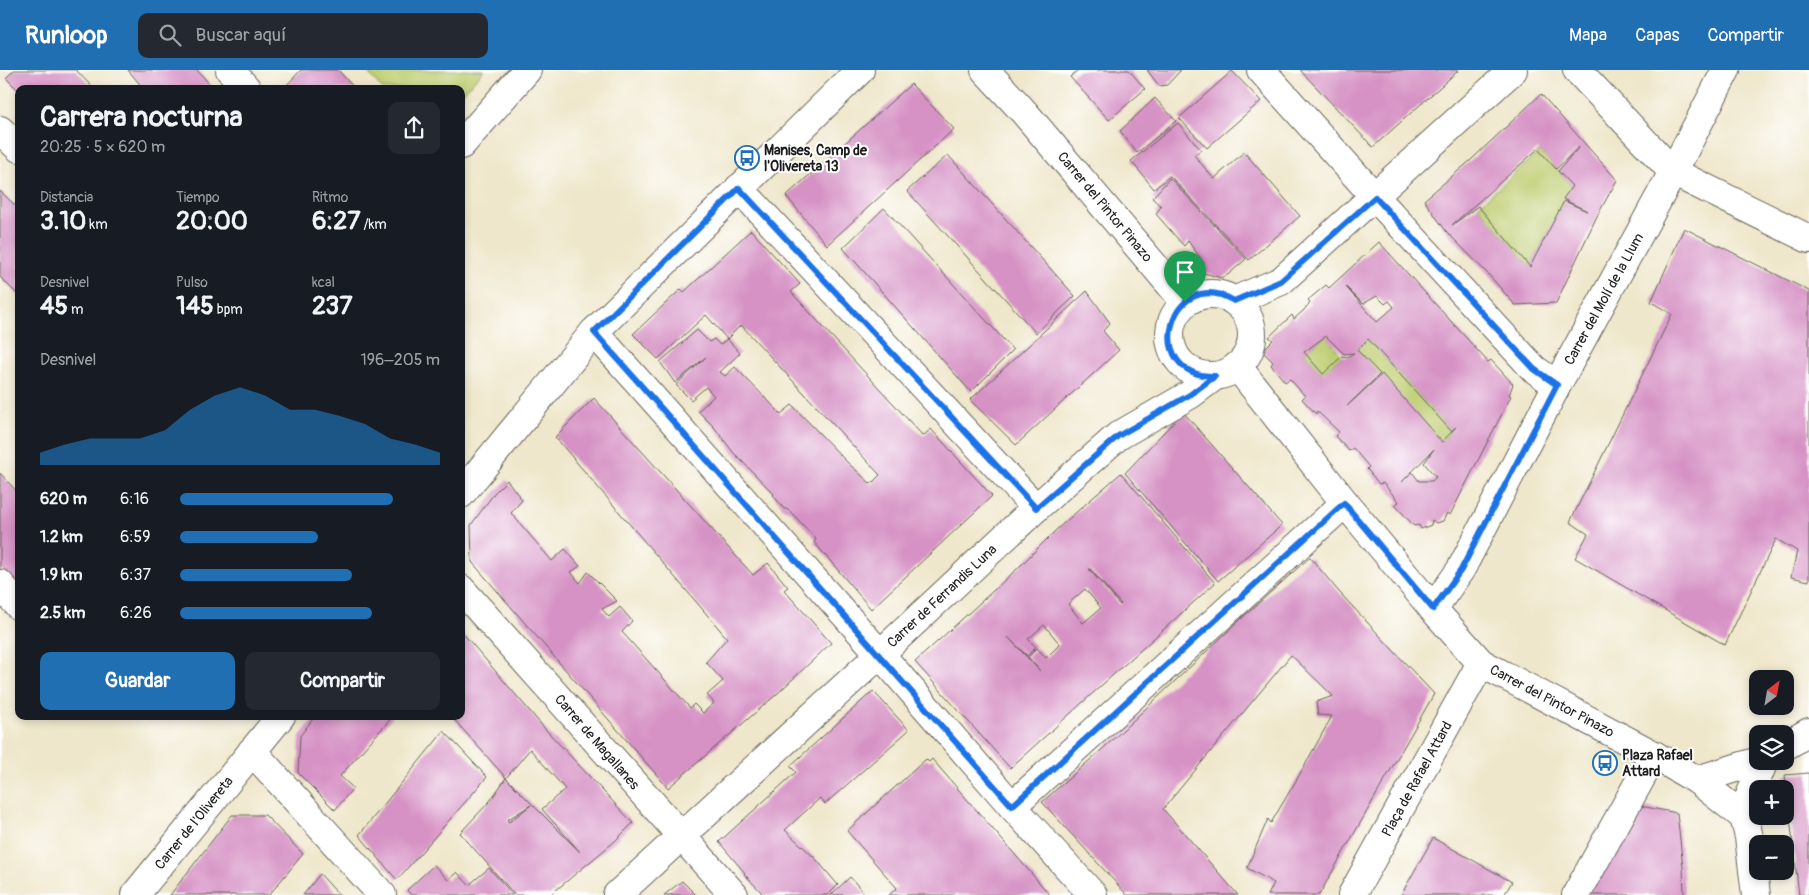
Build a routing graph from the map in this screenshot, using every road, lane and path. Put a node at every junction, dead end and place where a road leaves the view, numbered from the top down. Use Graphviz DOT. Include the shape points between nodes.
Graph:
graph roads {
  1 [pos="230,70"];
  2 [pos="527,70"];
  3 [pos="860,70"];
  4 [pos="984,70"];
  5 [pos="1000,70"];
  6 [pos="1261,70"];
  7 [pos="1513,70"];
  8 [pos="1577,70"];
  9 [pos="1726,70"];
  10 [pos="243,85"];
  11 [pos="1024,112"];
  12 [pos="0,130"];
  13 [pos="465,140"];
  14 [pos="15,144"];
  15 [pos="1673,172"];
  16 [pos="739,188"];
  17 [pos="1375,197"];
  18 [pos="1809,239"];
  19 [pos="1234,301"];
  20 [pos="1185,302"];
  21 [pos="594,332"];
  22 [pos="1226,371"];
  23 [pos="1557,385"];
  24 [pos="465,489"];
  25 [pos="1344,503"];
  26 [pos="1036,508"];
  27 [pos="0,584"];
  28 [pos="465,594"];
  29 [pos="15,601"];
  30 [pos="1433,609"];
  31 [pos="880,654"];
  32 [pos="1481,663"];
  33 [pos="278,720"];
  34 [pos="1809,732"];
  35 [pos="1794,741"];
  36 [pos="252,751"];
  37 [pos="1654,754"];
  38 [pos="1749,764"];
  39 [pos="1760,770"];
  40 [pos="1697,780"];
  41 [pos="1012,806"];
  42 [pos="1744,817"];
  43 [pos="681,837"];
  44 [pos="135,895"];
  45 [pos="382,895"];
  46 [pos="617,895"];
  47 [pos="734,895"];
  48 [pos="1093,895"];
  49 [pos="1352,895"];
  50 [pos="1576,895"];
  51 [pos="1756,895"];
  1 -- 10 [label="street"];
  2 -- 13 [label="street"];
  3 -- 16 [label="street"];
  4 -- 11 [label="street, Carrer del Pintor Pinazo"];
  5 -- 11 [label="street, Carrer del Pintor Pinazo"];
  6 -- 17 [label="street"];
  7 -- 17 [label="street"];
  8 -- 15 [label="street"];
  9 -- 15 [label="street, Carrer del Molí de la Llum"];
  11 -- 20 [label="street, Carrer del Pintor Pinazo"];
  12 -- 14 [label="street"];
  15 -- 18 [label="street"];
  15 -- 23 [label="street, Carrer del Molí de la Llum"];
  16 -- 21 [label="street"];
  16 -- 26 [label="street"];
  17 -- 19 [label="street" via="1281,281"];
  17 -- 23 [label="street" via="1534,369"];
  19 -- 20 [label="street" via="1214,294"];
  19 -- 22 [label="street" via="1248,319 1252,333 1246,355"];
  20 -- 22 [label="street" via="1171,322 1171,346 1179,361 1202,375"];
  21 -- 24 [label="street"];
  21 -- 31 [label="street"];
  22 -- 25 [label="street, Carrer del Pintor Pinazo"];
  22 -- 26 [label="street, Carrer de Ferrandis Luna" via="1118,436"];
  23 -- 30 [label="street, Carrer del Molí de la Llum" via="1461,570"];
  25 -- 30 [label="street, Carrer del Pintor Pinazo"];
  25 -- 41 [label="street"];
  26 -- 31 [label="street, Carrer de Ferrandis Luna"];
  27 -- 29 [label="street"];
  28 -- 43 [label="street, Carrer de Magallanes"];
  30 -- 32 [label="street, Carrer del Pintor Pinazo"];
  31 -- 41 [label="street"];
  31 -- 43 [label="street, Carrer de Ferrandis Luna"];
  32 -- 37 [label="street, Carrer del Pintor Pinazo"];
  32 -- 49 [label="street, Plaça de Rafael Attard"];
  33 -- 36 [label="street, Carrer de l'Olivereta"];
  34 -- 35 [label="street"];
  36 -- 44 [label="street, Carrer de l'Olivereta"];
  36 -- 45 [label="street"];
  37 -- 40 [label="street, Carrer del Pintor Pinazo"];
  37 -- 50 [label="street"];
  38 -- 40 [label="street"];
  39 -- 42 [label="street"];
  40 -- 42 [label="street"];
  41 -- 48 [label="street"];
  42 -- 51 [label="street"];
  43 -- 46 [label="street, Carrer de Ferrandis Luna"];
  43 -- 47 [label="street, Carrer de Magallanes"];
}
